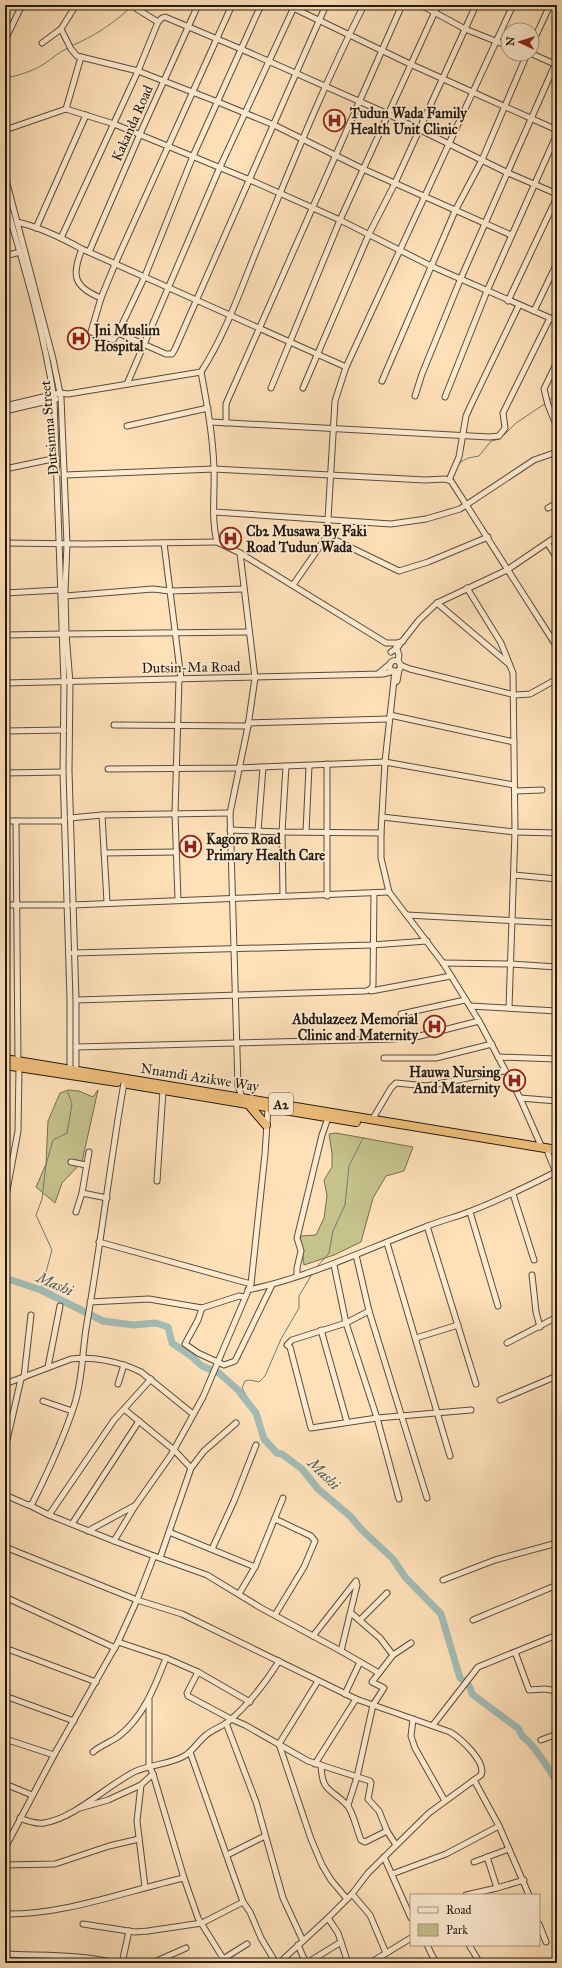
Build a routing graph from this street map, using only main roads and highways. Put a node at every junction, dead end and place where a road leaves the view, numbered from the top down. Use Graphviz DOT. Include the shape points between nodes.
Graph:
graph roads {
  1 [pos="5,1059"];
  2 [pos="19,1064"];
  3 [pos="5,1065"];
  4 [pos="73,1073"];
  5 [pos="248,1105"];
  6 [pos="266,1125"];
  7 [pos="557,1150"];
  8 [pos="545,1151"];
  9 [pos="557,1155"];
  1 -- 2 [label="highway, Nnamdi Azikwe Way / A2"];
  2 -- 3 [label="highway, Nnamdi Azikwe Way / A2"];
  2 -- 4 [label="highway, Nnamdi Azikwe Way / A2"];
  4 -- 5 [label="highway, Nnamdi Azikwe Way / A2"];
  4 -- 8 [label="highway, Nnamdi Azikwe Way / A2" via="242,1097"];
  5 -- 6 [label="highway"];
  5 -- 8 [label="highway, Nnamdi Azikwe Way / A2"];
  7 -- 8 [label="highway, Nnamdi Azikwe Way / A2"];
  8 -- 9 [label="highway, Nnamdi Azikwe Way / A2"];
}
